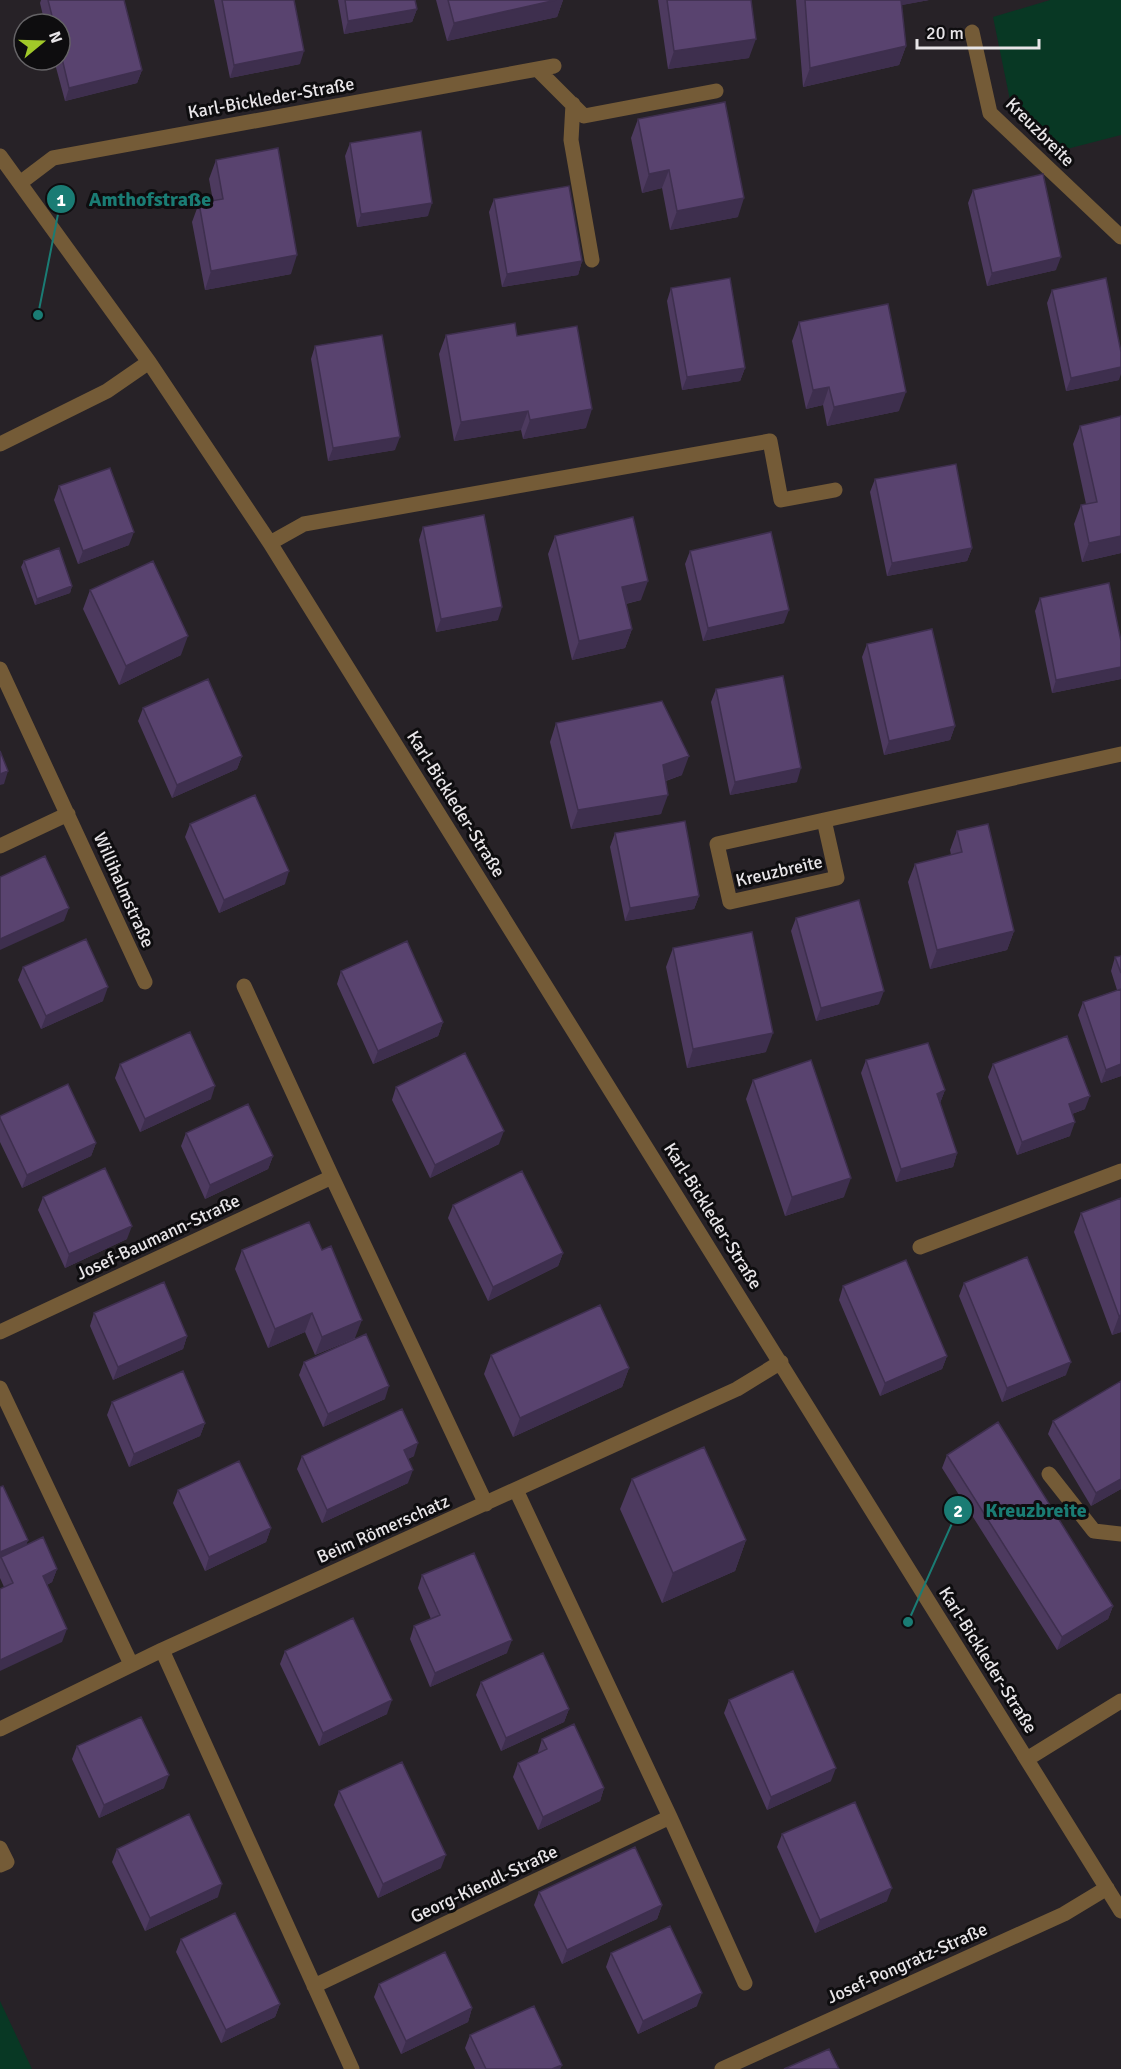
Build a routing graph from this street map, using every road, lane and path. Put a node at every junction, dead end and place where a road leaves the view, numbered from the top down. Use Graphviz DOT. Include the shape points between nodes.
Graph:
graph roads {
  1 [pos="972,32"];
  2 [pos="554,66"];
  3 [pos="537,69"];
  4 [pos="717,91"];
  5 [pos="573,104"];
  6 [pos="0,156"];
  7 [pos="20,183"];
  8 [pos="1121,237"];
  9 [pos="592,260"];
  10 [pos="149,362"];
  11 [pos="0,444"];
  12 [pos="835,490"];
  13 [pos="270,543"];
  14 [pos="0,669"];
  15 [pos="1121,754"];
  16 [pos="68,814"];
  17 [pos="824,820"];
  18 [pos="0,846"];
  19 [pos="145,982"];
  20 [pos="244,986"];
  21 [pos="1121,1171"];
  22 [pos="332,1177"];
  23 [pos="920,1246"];
  24 [pos="0,1332"];
  25 [pos="781,1362"];
  26 [pos="0,1388"];
  27 [pos="1049,1474"];
  28 [pos="516,1490"];
  29 [pos="486,1504"];
  30 [pos="1121,1534"];
  31 [pos="162,1650"];
  32 [pos="131,1664"];
  33 [pos="1121,1701"];
  34 [pos="0,1729"];
  35 [pos="1027,1759"];
  36 [pos="670,1817"];
  37 [pos="0,1848"];
  38 [pos="0,1865"];
  39 [pos="1107,1888"];
  40 [pos="1121,1911"];
  41 [pos="745,1983"];
  42 [pos="314,1986"];
  43 [pos="352,2069"];
  44 [pos="722,2069"];
  1 -- 8 [label="street, Kreuzbreite" via="990,113"];
  2 -- 3 [label="street, Karl-Bickleder-Straße"];
  3 -- 5 [label="street"];
  3 -- 7 [label="street, Karl-Bickleder-Straße" via="53,158"];
  4 -- 5 [label="street" via="584,116"];
  5 -- 9 [label="street" via="571,140"];
  6 -- 7 [label="street, Karl-Bickleder-Straße"];
  7 -- 10 [label="street, Karl-Bickleder-Straße"];
  10 -- 11 [label="street" via="107,392"];
  10 -- 13 [label="street, Karl-Bickleder-Straße"];
  12 -- 13 [label="street" via="781,500 770,441 304,524"];
  13 -- 25 [label="street, Karl-Bickleder-Straße"];
  14 -- 16 [label="street, Willihalmstraße"];
  15 -- 17 [label="street, Kreuzbreite"];
  16 -- 18 [label="street"];
  16 -- 19 [label="street, Willihalmstraße"];
  17 -- 17 [label="street, Kreuzbreite" via="717,844 730,902 837,878"];
  20 -- 22 [label="street"];
  21 -- 23 [label="street"];
  22 -- 24 [label="street, Josef-Baumann-Straße"];
  22 -- 29 [label="street"];
  25 -- 28 [label="street, Beim Römerschatz" via="737,1389"];
  25 -- 35 [label="street, Karl-Bickleder-Straße"];
  26 -- 32 [label="street"];
  27 -- 30 [label="street" via="1094,1531"];
  28 -- 29 [label="street, Beim Römerschatz"];
  28 -- 36 [label="street"];
  29 -- 31 [label="street, Beim Römerschatz"];
  31 -- 32 [label="street, Beim Römerschatz"];
  31 -- 42 [label="street"];
  32 -- 34 [label="street, Beim Römerschatz"];
  33 -- 35 [label="street"];
  35 -- 39 [label="street, Karl-Bickleder-Straße"];
  36 -- 41 [label="street"];
  36 -- 42 [label="street, Georg-Kiendl-Straße"];
  37 -- 38 [label="street" via="7,1862"];
  39 -- 40 [label="street, Karl-Bickleder-Straße"];
  39 -- 44 [label="street, Josef-Pongratz-Straße" via="1064,1914"];
  42 -- 43 [label="street"];
}
